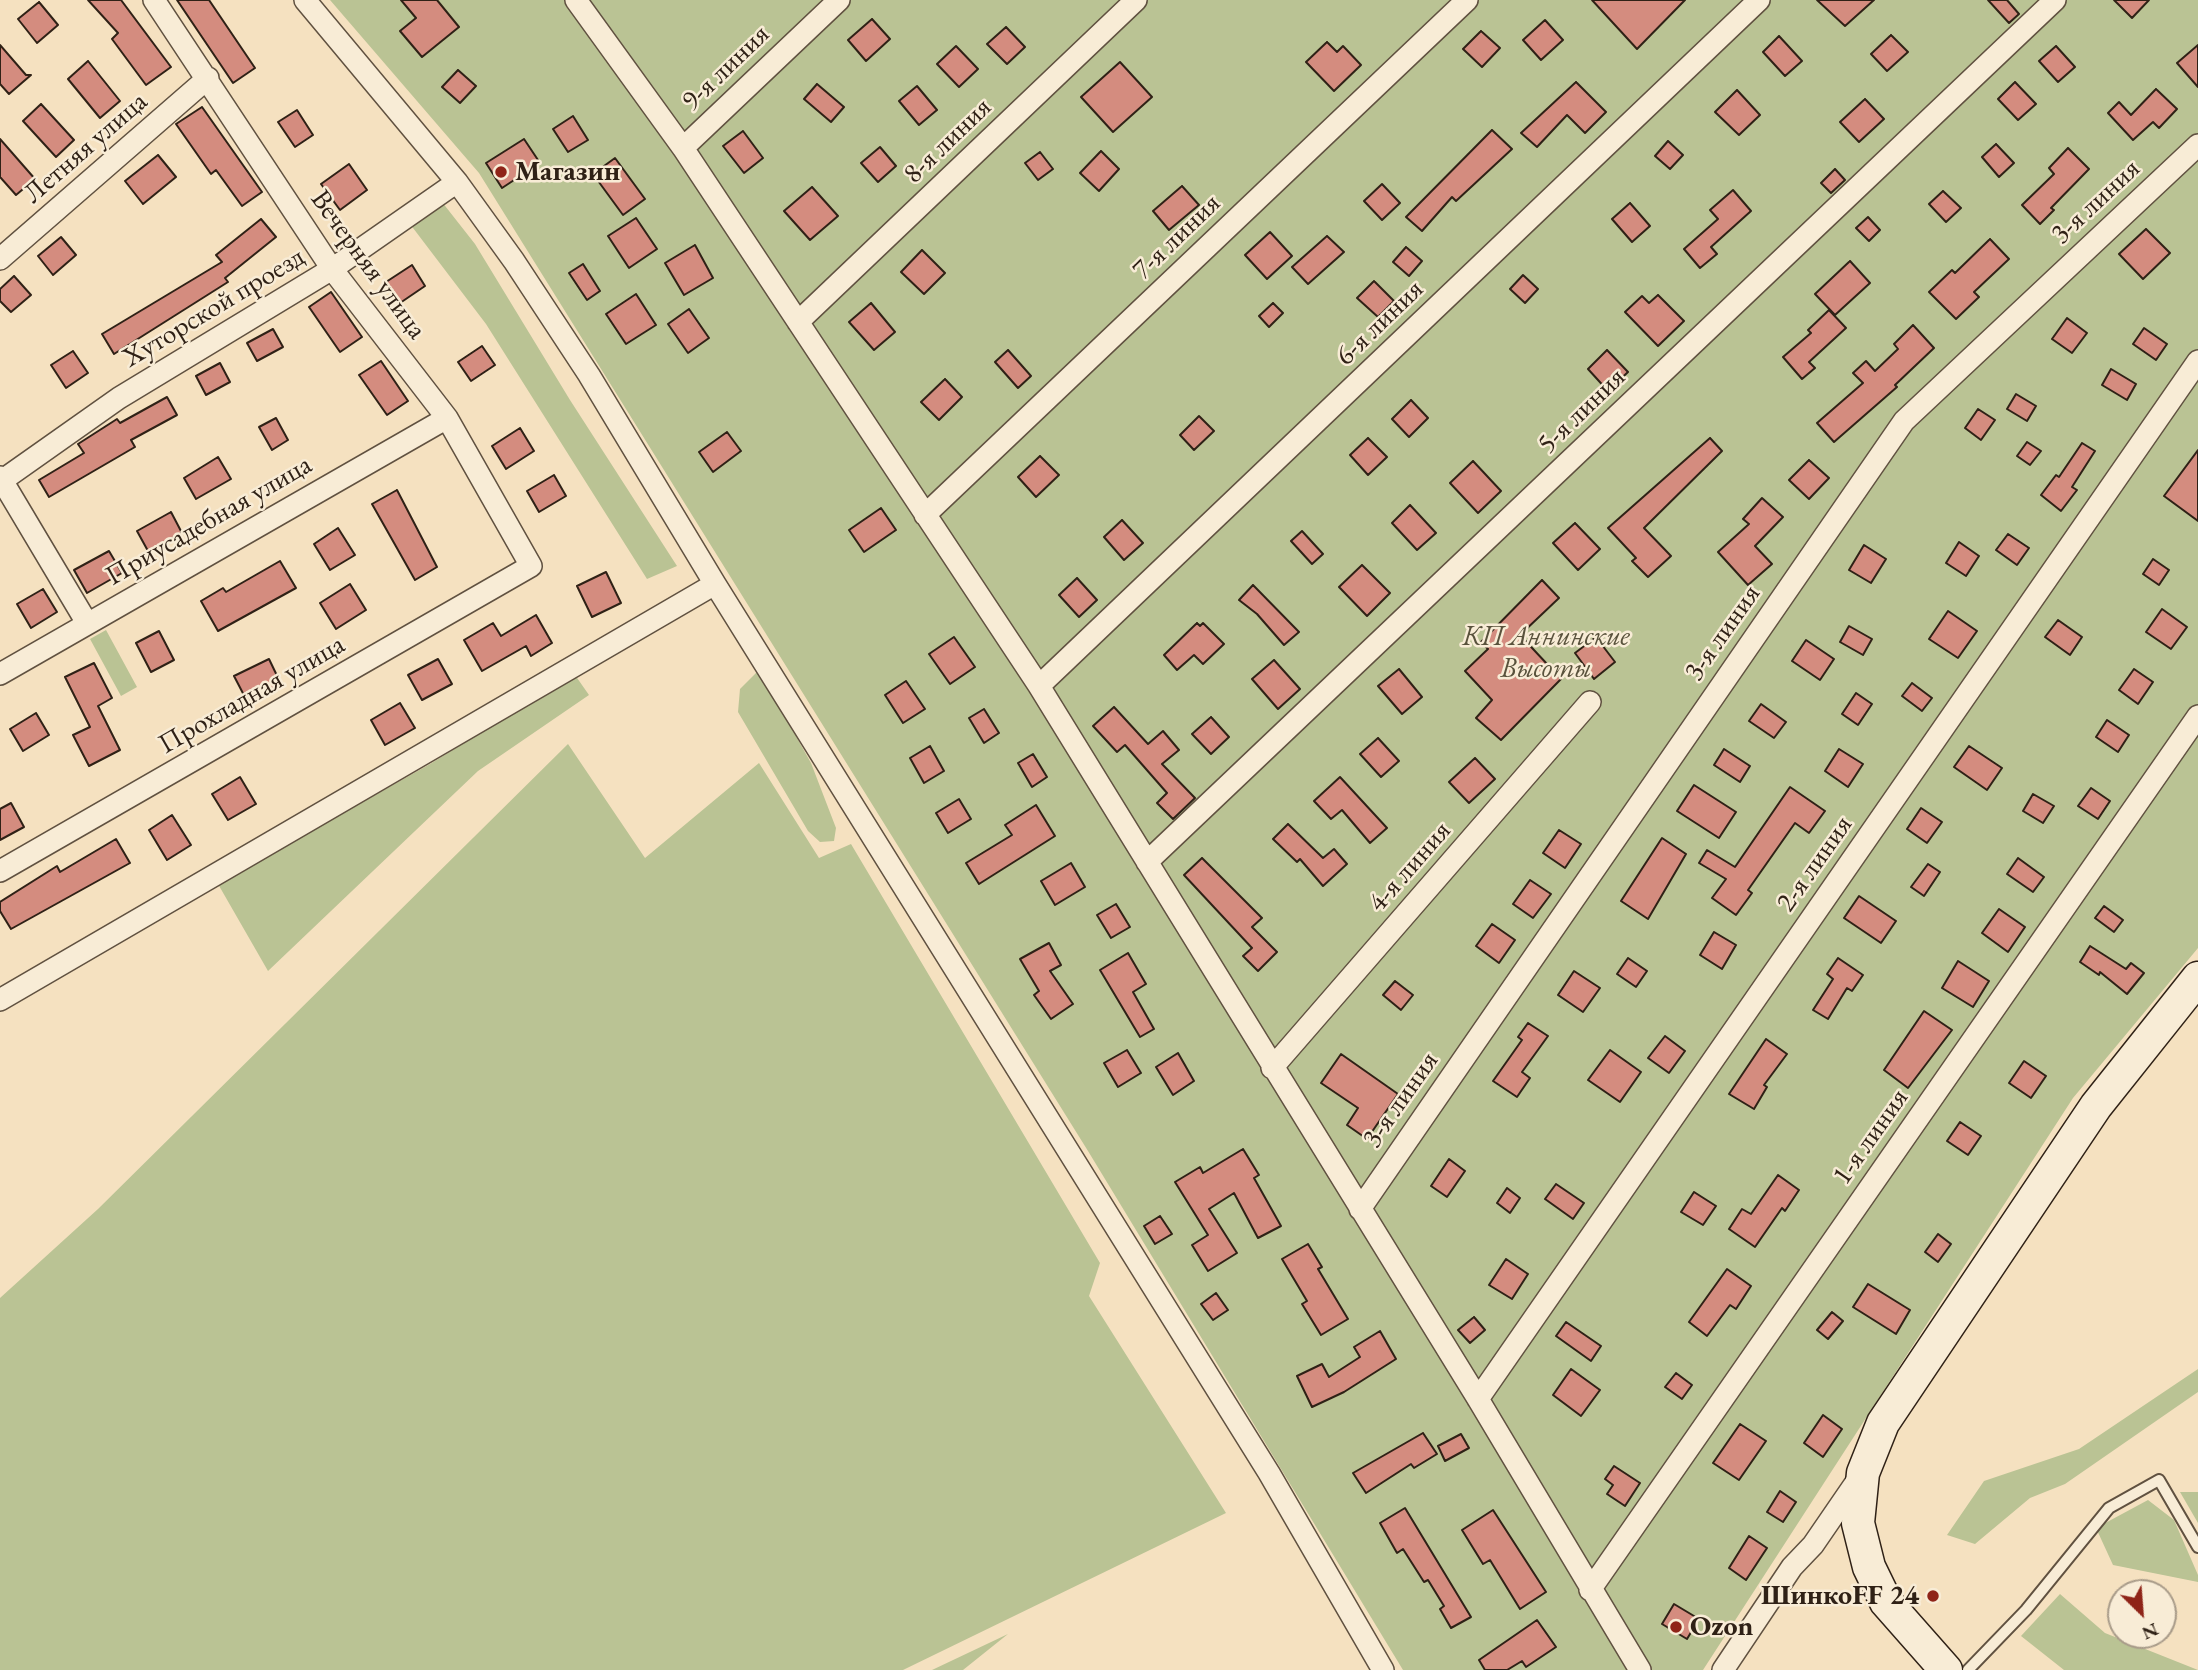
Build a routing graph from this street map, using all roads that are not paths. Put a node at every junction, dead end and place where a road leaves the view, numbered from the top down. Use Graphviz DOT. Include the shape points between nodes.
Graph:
graph roads {
  1 [pos="154,0"];
  2 [pos="305,0"];
  3 [pos="576,0"];
  4 [pos="839,0"];
  5 [pos="1136,0"];
  6 [pos="1467,0"];
  7 [pos="1759,0"];
  8 [pos="2055,0"];
  9 [pos="208,78"];
  10 [pos="2198,145"];
  11 [pos="683,148"];
  12 [pos="457,182"];
  13 [pos="0,259"];
  14 [pos="332,269"];
  15 [pos="798,322"];
  16 [pos="2198,360"];
  17 [pos="447,418"];
  18 [pos="1,480"];
  19 [pos="925,515"];
  20 [pos="531,566"];
  21 [pos="715,584"];
  22 [pos="87,623"];
  23 [pos="0,674"];
  24 [pos="1039,686"];
  25 [pos="1590,702"];
  26 [pos="2198,716"];
  27 [pos="1147,862"];
  28 [pos="0,871"];
  29 [pos="2198,978"];
  30 [pos="0,1000"];
  31 [pos="1272,1069"];
  32 [pos="1360,1209"];
  33 [pos="1478,1399"];
  34 [pos="1863,1473"];
  35 [pos="2198,1547"];
  36 [pos="1590,1590"];
  37 [pos="1384,1670"];
  38 [pos="1640,1670"];
  39 [pos="1723,1670"];
  40 [pos="1946,1670"];
  41 [pos="1968,1670"];
  1 -- 9 [label="street, Вечерняя улица"];
  2 -- 12 [label="street"];
  3 -- 11 [label="street"];
  4 -- 11 [label="street, 9-я линия"];
  5 -- 15 [label="street, 8-я линия"];
  6 -- 19 [label="street, 7-я линия"];
  7 -- 24 [label="street, 6-я линия"];
  8 -- 27 [label="street, 5-я линия"];
  9 -- 13 [label="street, Летняя улица"];
  9 -- 14 [label="street, Вечерняя улица"];
  10 -- 32 [label="street, 3-я линия" via="1904,421"];
  11 -- 15 [label="street"];
  12 -- 14 [label="street, Хуторской проезд"];
  12 -- 21 [label="street" via="589,375"];
  14 -- 17 [label="street, Вечерняя улица"];
  14 -- 18 [label="street, Хуторской проезд" via="119,398"];
  15 -- 19 [label="street"];
  16 -- 33 [label="street, 2-я линия"];
  17 -- 20 [label="street, Вечерняя улица"];
  17 -- 22 [label="street, Приусадебная улица"];
  18 -- 22 [label="street"];
  19 -- 24 [label="street"];
  20 -- 28 [label="street, Прохладная улица"];
  21 -- 30 [label="street"];
  21 -- 37 [label="street" via="1269,1474"];
  22 -- 23 [label="street, Приусадебная улица"];
  24 -- 27 [label="street"];
  25 -- 31 [label="street, 4-я линия"];
  26 -- 36 [label="street, 1-я линия"];
  27 -- 31 [label="street"];
  29 -- 34 [label="main road" via="2096,1106 1883,1423"];
  31 -- 32 [label="street"];
  32 -- 33 [label="street"];
  33 -- 36 [label="street"];
  34 -- 39 [label="street"];
  34 -- 40 [label="main road" via="1858,1523 1869,1567 1886,1602"];
  35 -- 41 [label="lane" via="2159,1480 2109,1508 2026,1610"];
  36 -- 38 [label="street"];
}
